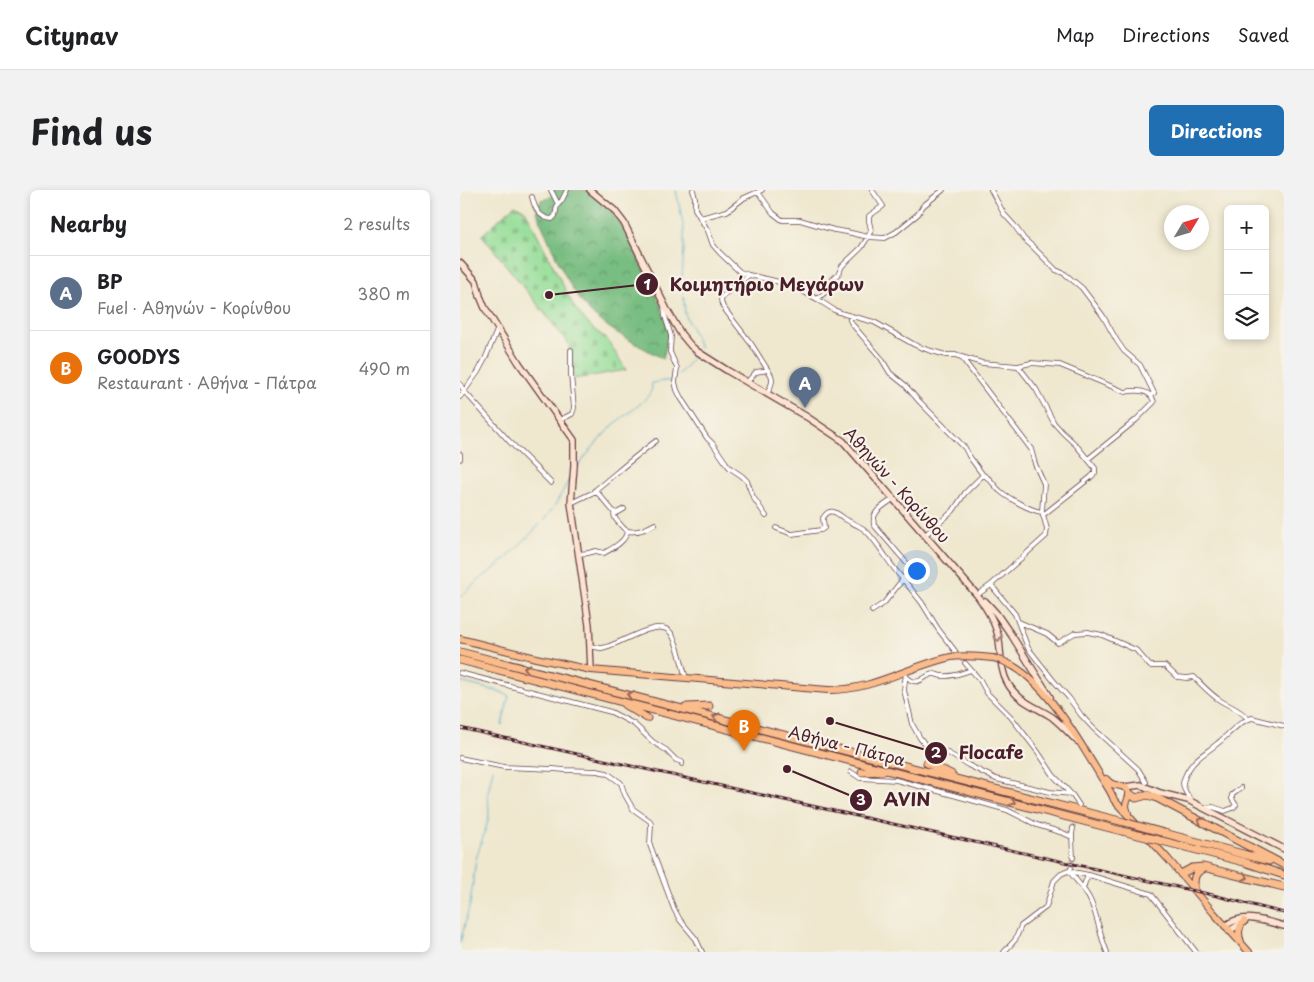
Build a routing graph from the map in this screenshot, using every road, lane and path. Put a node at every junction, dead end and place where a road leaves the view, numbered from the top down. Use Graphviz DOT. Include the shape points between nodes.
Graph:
graph roads {
  1 [pos="551,190"];
  2 [pos="567,190"];
  3 [pos="590,190"];
  4 [pos="693,190"];
  5 [pos="872,190"];
  6 [pos="942,190"];
  7 [pos="991,190"];
  8 [pos="760,191"];
  9 [pos="532,197"];
  10 [pos="558,204"];
  11 [pos="700,218"];
  12 [pos="868,237"];
  13 [pos="460,263"];
  14 [pos="749,275"];
  15 [pos="817,299"];
  16 [pos="663,302"];
  17 [pos="850,316"];
  18 [pos="498,328"];
  19 [pos="571,350"];
  20 [pos="962,358"];
  21 [pos="1018,366"];
  22 [pos="768,370"];
  23 [pos="747,382"];
  24 [pos="460,384"];
  25 [pos="464,391"];
  26 [pos="766,394"];
  27 [pos="1151,395"];
  28 [pos="460,397"];
  29 [pos="560,420"];
  30 [pos="656,441"];
  31 [pos="460,454"];
  32 [pos="460,459"];
  33 [pos="1088,459"];
  34 [pos="983,475"];
  35 [pos="551,483"];
  36 [pos="594,491"];
  37 [pos="894,499"];
  38 [pos="571,503"];
  39 [pos="624,509"];
  40 [pos="614,512"];
  41 [pos="1043,513"];
  42 [pos="766,516"];
  43 [pos="655,524"];
  44 [pos="776,528"];
  45 [pos="627,530"];
  46 [pos="925,535"];
  47 [pos="578,554"];
  48 [pos="903,579"];
  49 [pos="991,585"];
  50 [pos="977,595"];
  51 [pos="872,611"];
  52 [pos="1019,622"];
  53 [pos="460,639"];
  54 [pos="590,646"];
  55 [pos="955,651"];
  56 [pos="460,652"];
  57 [pos="966,659"];
  58 [pos="460,660"];
  59 [pos="591,670"];
  60 [pos="971,670"];
  61 [pos="460,673"];
  62 [pos="906,674"];
  63 [pos="686,678"];
  64 [pos="618,701"];
  65 [pos="709,706"];
  66 [pos="677,707"];
  67 [pos="1062,716"];
  68 [pos="647,718"];
  69 [pos="1248,719"];
  70 [pos="1284,726"];
  71 [pos="1081,744"];
  72 [pos="460,758"];
  73 [pos="926,763"];
  74 [pos="682,764"];
  75 [pos="1094,764"];
  76 [pos="890,771"];
  77 [pos="851,772"];
  78 [pos="862,772"];
  79 [pos="967,782"];
  80 [pos="1146,782"];
  81 [pos="1136,785"];
  82 [pos="1122,787"];
  83 [pos="1241,788"];
  84 [pos="1071,794"];
  85 [pos="1113,795"];
  86 [pos="1129,796"];
  87 [pos="1191,801"];
  88 [pos="1118,803"];
  89 [pos="1079,805"];
  90 [pos="1204,808"];
  91 [pos="1128,814"];
  92 [pos="1073,828"];
  93 [pos="1072,837"];
  94 [pos="1284,849"];
  95 [pos="1073,858"];
  96 [pos="1284,866"];
  97 [pos="1206,868"];
  98 [pos="1071,870"];
  99 [pos="1181,874"];
  100 [pos="1089,875"];
  101 [pos="1284,875"];
  102 [pos="1284,887"];
  103 [pos="1083,889"];
  104 [pos="1194,890"];
  105 [pos="1246,920"];
  106 [pos="1284,926"];
  107 [pos="1227,929"];
  108 [pos="1242,945"];
  109 [pos="702,952"];
  110 [pos="1004,952"];
  111 [pos="1107,952"];
  112 [pos="1196,952"];
  113 [pos="1249,952"];
  1 -- 10 [label="street"];
  2 -- 10 [label="street"];
  3 -- 16 [label="main road, Αθηνών - Κορίνθου" via="624,223"];
  4 -- 11 [label="street" via="695,209"];
  5 -- 12 [label="street" via="883,206 868,219 871,230"];
  6 -- 12 [label="street" via="887,238"];
  7 -- 27 [label="street" via="1024,240 1056,270 1076,282 1099,310 1124,351 1140,365 1154,393"];
  8 -- 11 [label="street" via="727,211"];
  8 -- 12 [label="street" via="782,220 802,221"];
  9 -- 10 [label="street" via="539,214 546,219 555,216"];
  11 -- 14 [label="street" via="717,250 736,269"];
  12 -- 15 [label="street" via="832,279 828,290"];
  13 -- 18 [label="main road" via="476,281 482,302"];
  14 -- 15 [label="street" via="791,286"];
  14 -- 22 [label="street" via="725,294 721,302"];
  15 -- 17 [label="street"];
  16 -- 23 [label="main road, Αθηνών - Κορίνθου" via="691,346"];
  16 -- 42 [label="street" via="671,336 670,352 677,368 677,390 726,463 747,481"];
  17 -- 20 [label="street" via="874,322 923,348"];
  17 -- 34 [label="street" via="852,324 890,373 965,448"];
  18 -- 25 [label="street" via="478,372"];
  18 -- 29 [label="main road"];
  19 -- 29 [label="street" via="574,408 572,414"];
  20 -- 21 [label="street" via="979,363"];
  20 -- 41 [label="street" via="1032,452 1044,484"];
  21 -- 27 [label="street" via="1031,363 1060,365 1125,392 1136,390"];
  21 -- 33 [label="street" via="1036,389 1054,423"];
  22 -- 23 [label="street" via="756,372"];
  22 -- 26 [label="street" via="773,379"];
  23 -- 26 [label="main road, Αθηνών - Κορίνθου"];
  24 -- 25 [label="street"];
  25 -- 28 [label="street"];
  25 -- 35 [label="street"];
  26 -- 37 [label="main road, Αθηνών - Κορίνθου" via="843,441"];
  27 -- 33 [label="street" via="1154,402"];
  29 -- 38 [label="main road" via="574,440"];
  30 -- 36 [label="street"];
  31 -- 32 [label="street"];
  33 -- 41 [label="street" via="1095,468 1093,475"];
  34 -- 41 [label="street" via="1007,496"];
  34 -- 46 [label="street" via="968,489 953,511"];
  36 -- 38 [label="street"];
  36 -- 40 [label="street"];
  37 -- 46 [label="main road, Αθηνών - Κορίνθου"];
  37 -- 48 [label="street" via="876,512 874,522 910,567"];
  38 -- 47 [label="main road"];
  39 -- 40 [label="street"];
  40 -- 45 [label="street" via="615,518"];
  41 -- 49 [label="street" via="1046,536"];
  43 -- 45 [label="street"];
  44 -- 48 [label="street" via="792,534 818,531 824,528 825,514 838,513 867,532"];
  45 -- 47 [label="street" via="621,542 604,553 596,550"];
  46 -- 50 [label="main road, Αθηνών - Κορίνθου"];
  47 -- 54 [label="main road"];
  48 -- 51 [label="street" via="884,603"];
  48 -- 55 [label="street"];
  49 -- 50 [label="street"];
  49 -- 52 [label="street"];
  50 -- 67 [label="main road, Αθηνών - Κορίνθου" via="996,613"];
  50 -- 71 [label="main road, Αθηνών - Κορίνθου, one-way" via="996,628 1003,670 1011,688 1022,700 1058,722"];
  52 -- 69 [label="street" via="1047,634 1058,643 1075,633 1107,636 1136,650 1150,666 1165,666 1177,677 1194,677 1209,692"];
  52 -- 80 [label="street" via="1028,648 1053,680 1089,724 1138,769"];
  53 -- 59 [label="main road, Αθηνών - Κορίνθου"];
  54 -- 59 [label="main road"];
  54 -- 63 [label="street" via="606,647 649,629 668,630"];
  66 -- 56 [label="highway, Αθήνα - Πάτρα, one-way"];
  57 -- 60 [label="street"];
  57 -- 62 [label="main road, Αθηνών - Κορίνθου" via="953,657 941,660"];
  57 -- 67 [label="main road, Αθηνών - Κορίνθου, bridge" via="993,658 1013,666 1037,684"];
  58 -- 64 [label="highway, Αθήνα - Πάτρα"];
  59 -- 63 [label="main road, Αθηνών - Κορίνθου"];
  60 -- 62 [label="street" via="945,676 934,674 919,681 911,680"];
  60 -- 84 [label="street"];
  61 -- 74 [label="street" via="611,712 634,724"];
  62 -- 63 [label="main road, Αθηνών - Κορίνθου" via="838,690"];
  62 -- 84 [label="street" via="904,690 912,724 927,747 948,753 996,779"];
  64 -- 68 [label="highway"];
  64 -- 76 [label="highway, Αθήνα - Πάτρα"];
  65 -- 66 [label="highway"];
  79 -- 66 [label="highway, Αθήνα - Πάτρα, one-way"];
  67 -- 71 [label="main road, Αθηνών - Κορίνθου"];
  69 -- 70 [label="street"];
  69 -- 87 [label="street" via="1192,764 1183,784"];
  71 -- 75 [label="main road, Αθηνών - Κορίνθου"];
  72 -- 109 [label="street" via="504,767 602,772 619,780 633,809 651,824 650,845 674,909"];
  73 -- 79 [label="highway"];
  75 -- 82 [label="main road, Αθηνών - Κορίνθου" via="1110,783"];
  75 -- 85 [label="main road, Αθηνών - Κορίνθου"];
  76 -- 78 [label="highway"];
  76 -- 101 [label="highway, Αθήνα - Πάτρα, one-way, bridge"];
  77 -- 93 [label="street" via="860,778 896,780 1007,810"];
  79 -- 96 [label="highway, Αθήνα - Πάτρα, bridge"];
  81 -- 82 [label="main road"];
  81 -- 86 [label="main road" via="1131,788"];
  81 -- 87 [label="main road"];
  82 -- 85 [label="main road" via="1114,790"];
  82 -- 86 [label="main road, Αθηνών - Κορίνθου" via="1127,789"];
  83 -- 90 [label="street" via="1232,794 1236,805 1233,808 1225,811"];
  84 -- 89 [label="street"];
  85 -- 88 [label="main road, Αθηνών - Κορίνθου"];
  86 -- 88 [label="main road" via="1124,803"];
  86 -- 91 [label="main road"];
  96 -- 86 [label="highway, one-way" via="1155,797"];
  87 -- 90 [label="main road"];
  88 -- 91 [label="main road, Αθηνών - Κορίνθου"];
  90 -- 94 [label="main road"];
  91 -- 99 [label="main road, Αθηνών - Κορίνθου"];
  92 -- 93 [label="street"];
  93 -- 95 [label="street"];
  97 -- 99 [label="highway" via="1192,868"];
  97 -- 102 [label="highway, one-way"];
  97 -- 104 [label="highway" via="1195,875"];
  98 -- 100 [label="street"];
  98 -- 103 [label="street"];
  98 -- 110 [label="street" via="1059,876 1046,908 1021,926 1015,940"];
  99 -- 104 [label="main road, Αθηνών - Κορίνθου"];
  100 -- 103 [label="street"];
  100 -- 112 [label="street" via="1151,894"];
  103 -- 111 [label="street" via="1095,912"];
  104 -- 107 [label="main road, Αθηνών - Κορίνθου"];
  105 -- 106 [label="main road"];
  105 -- 107 [label="main road"];
  105 -- 108 [label="main road" via="1240,926"];
  107 -- 108 [label="main road, Αθηνών - Κορίνθου"];
  108 -- 113 [label="main road, Αθηνών - Κορίνθου"];
}
